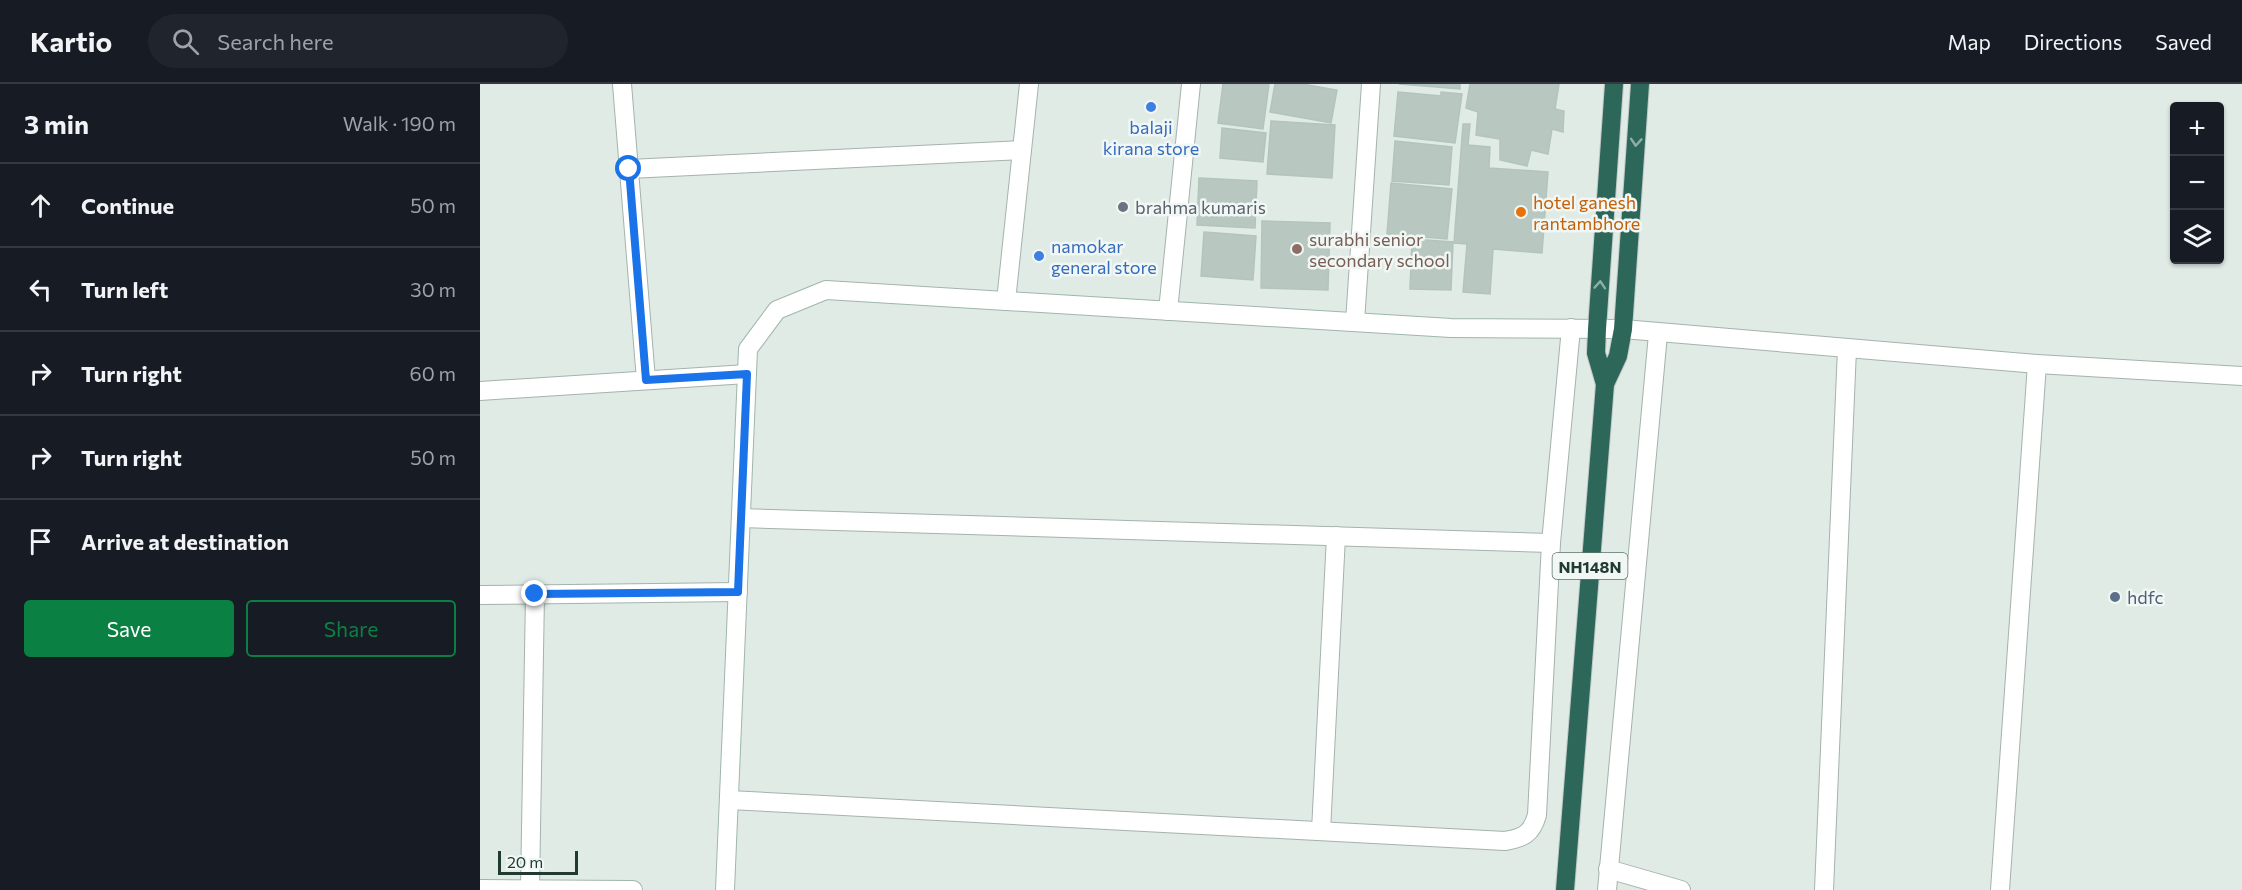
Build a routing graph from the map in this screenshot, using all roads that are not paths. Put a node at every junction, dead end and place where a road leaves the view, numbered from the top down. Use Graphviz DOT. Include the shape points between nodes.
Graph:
graph roads {
  1 [pos="622,84"];
  2 [pos="1029,84"];
  3 [pos="1191,84"];
  4 [pos="1371,84"];
  5 [pos="1614,84"];
  6 [pos="1640,84"];
  7 [pos="1022,150"];
  8 [pos="629,169"];
  9 [pos="1006,302"];
  10 [pos="1168,311"];
  11 [pos="1354,322"];
  12 [pos="1571,328"];
  13 [pos="1597,329"];
  14 [pos="1623,329"];
  15 [pos="1658,334"];
  16 [pos="1846,349"];
  17 [pos="2037,364"];
  18 [pos="747,374"];
  19 [pos="2242,376"];
  20 [pos="646,380"];
  21 [pos="1605,384"];
  22 [pos="480,391"];
  23 [pos="741,518"];
  24 [pos="1336,536"];
  25 [pos="1551,543"];
  26 [pos="738,592"];
  27 [pos="535,594"];
  28 [pos="480,595"];
  29 [pos="729,800"];
  30 [pos="1321,831"];
  31 [pos="1608,868"];
  32 [pos="480,889"];
  33 [pos="530,889"];
  34 [pos="633,890"];
  35 [pos="725,890"];
  36 [pos="1565,890"];
  37 [pos="1607,890"];
  38 [pos="1681,890"];
  39 [pos="1824,890"];
  40 [pos="2000,890"];
  1 -- 8 [label="street"];
  2 -- 7 [label="street"];
  3 -- 10 [label="street"];
  4 -- 11 [label="street"];
  13 -- 5 [label="highway, NH148N, one-way"];
  6 -- 14 [label="highway, NH148N, one-way"];
  7 -- 8 [label="street"];
  7 -- 9 [label="street"];
  8 -- 20 [label="street"];
  9 -- 10 [label="street"];
  9 -- 18 [label="street" via="826,290 777,310 748,349"];
  10 -- 11 [label="street"];
  11 -- 12 [label="street" via="1451,328"];
  12 -- 13 [label="street"];
  12 -- 25 [label="street"];
  13 -- 14 [label="street"];
  13 -- 21 [label="highway, NH148N" via="1596,353"];
  14 -- 15 [label="street"];
  14 -- 21 [label="highway, NH148N" via="1618,356"];
  15 -- 16 [label="street"];
  15 -- 31 [label="street"];
  16 -- 17 [label="street"];
  16 -- 39 [label="street"];
  17 -- 19 [label="street"];
  17 -- 40 [label="street"];
  18 -- 20 [label="street"];
  18 -- 23 [label="street"];
  20 -- 22 [label="street"];
  21 -- 36 [label="highway, NH148N"];
  23 -- 24 [label="street"];
  23 -- 26 [label="street"];
  24 -- 25 [label="street"];
  24 -- 30 [label="street"];
  25 -- 30 [label="street" via="1537,815 1533,828 1522,838 1505,841"];
  26 -- 27 [label="street"];
  26 -- 29 [label="street"];
  27 -- 28 [label="street"];
  27 -- 33 [label="street"];
  29 -- 30 [label="street"];
  29 -- 35 [label="street"];
  31 -- 37 [label="street"];
  31 -- 38 [label="street"];
  32 -- 33 [label="street"];
  33 -- 34 [label="street"];
}
